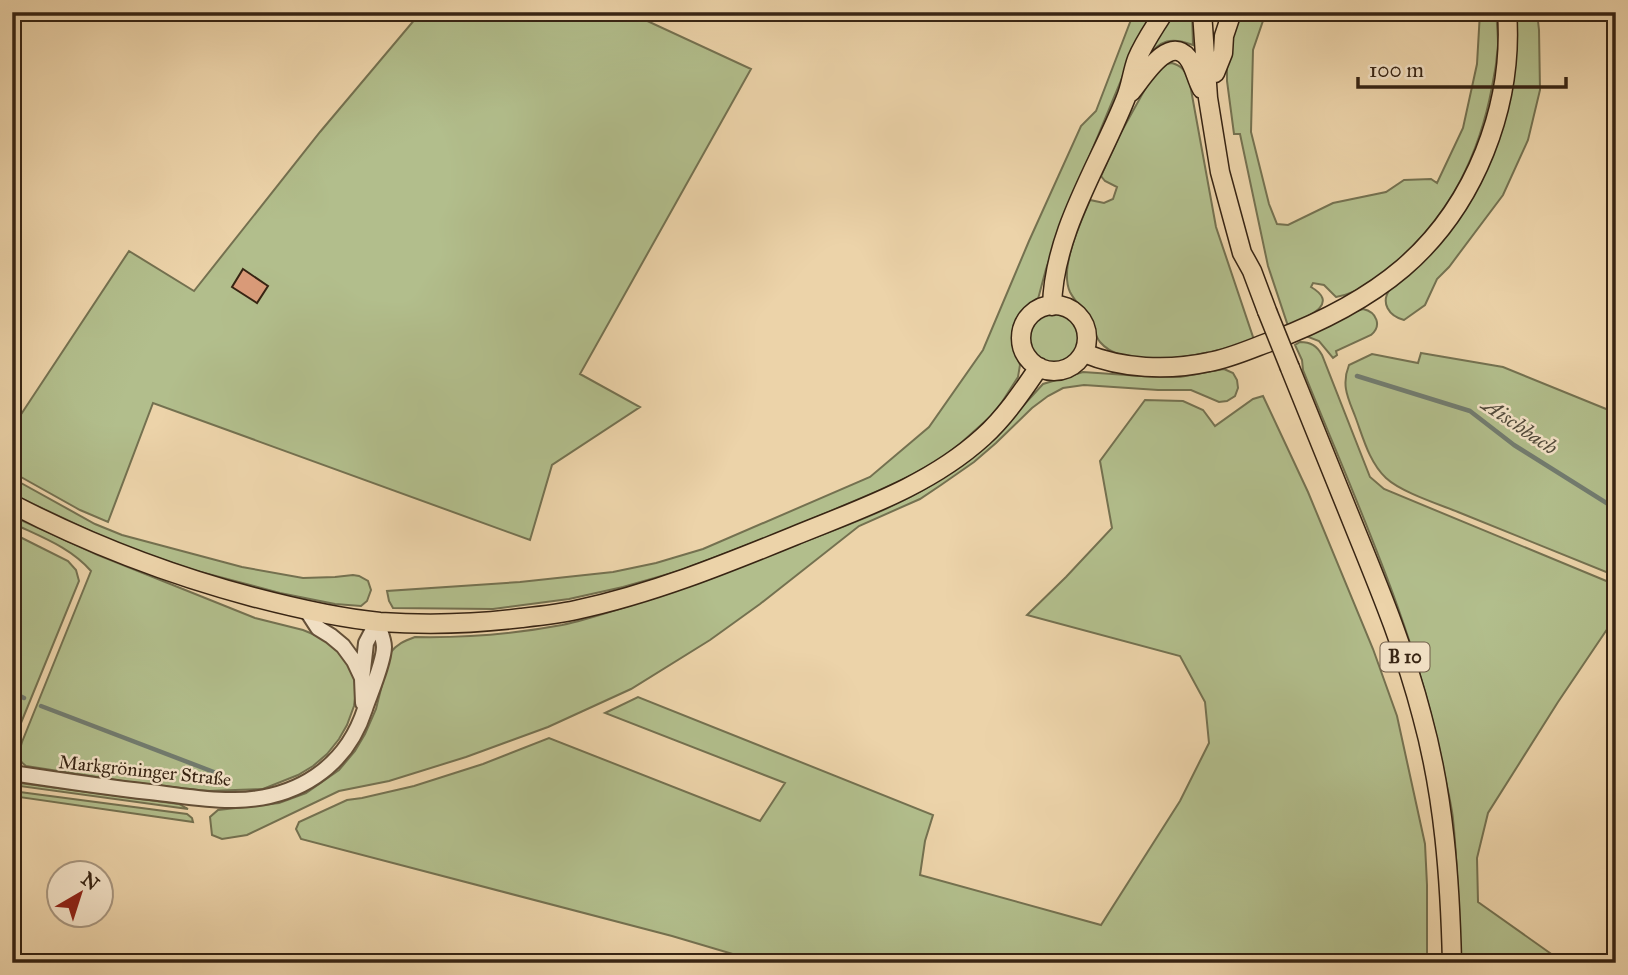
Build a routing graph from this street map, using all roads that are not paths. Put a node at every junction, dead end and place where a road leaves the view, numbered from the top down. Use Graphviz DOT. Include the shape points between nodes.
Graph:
graph roads {
  1 [pos="1164,12"];
  2 [pos="1202,12"];
  3 [pos="1212,12"];
  4 [pos="1232,12"];
  5 [pos="1507,12"];
  6 [pos="1215,73"];
  7 [pos="1126,97"];
  8 [pos="1208,98"];
  9 [pos="1252,271"];
  10 [pos="1052,306"];
  11 [pos="1084,353"];
  12 [pos="1039,367"];
  13 [pos="12,505"];
  14 [pos="307,611"];
  15 [pos="377,622"];
  16 [pos="362,679"];
  17 [pos="363,715"];
  18 [pos="12,773"];
  19 [pos="1452,963"];
  1 -- 7 [label="main road" via="1142,47"];
  2 -- 8 [label="main road, B 10"];
  3 -- 6 [label="main road, B 10"];
  4 -- 6 [label="main road"];
  5 -- 11 [label="main road" via="1503,90 1485,152 1453,210 1404,267 1329,315 1210,362 1159,368 1116,363"];
  6 -- 9 [label="main road, B 10"];
  7 -- 8 [label="main road" via="1158,58 1174,51 1188,57"];
  7 -- 10 [label="main road" via="1061,248"];
  8 -- 9 [label="main road, B 10" via="1231,216"];
  9 -- 19 [label="main road, B 10, bridge" via="1406,661 1443,818"];
  10 -- 11 [label="main road" via="1074,312 1083,324 1087,338"];
  10 -- 12 [label="main road" via="1036,311 1022,331 1027,356"];
  11 -- 12 [label="main road" via="1064,369"];
  12 -- 15 [label="main road" via="988,432 929,477 746,556 575,611 499,621"];
  13 -- 14 [label="main road" via="131,558 221,589"];
  14 -- 15 [label="main road"];
  14 -- 16 [label="street" via="318,628 343,646"];
  15 -- 16 [label="street, Markgröninger Straße" via="366,643"];
  15 -- 17 [label="street, Markgröninger Straße" via="384,647"];
  16 -- 17 [label="street, Markgröninger Straße"];
  17 -- 18 [label="street, Markgröninger Straße" via="333,763 302,785 275,796 206,799"];
}
